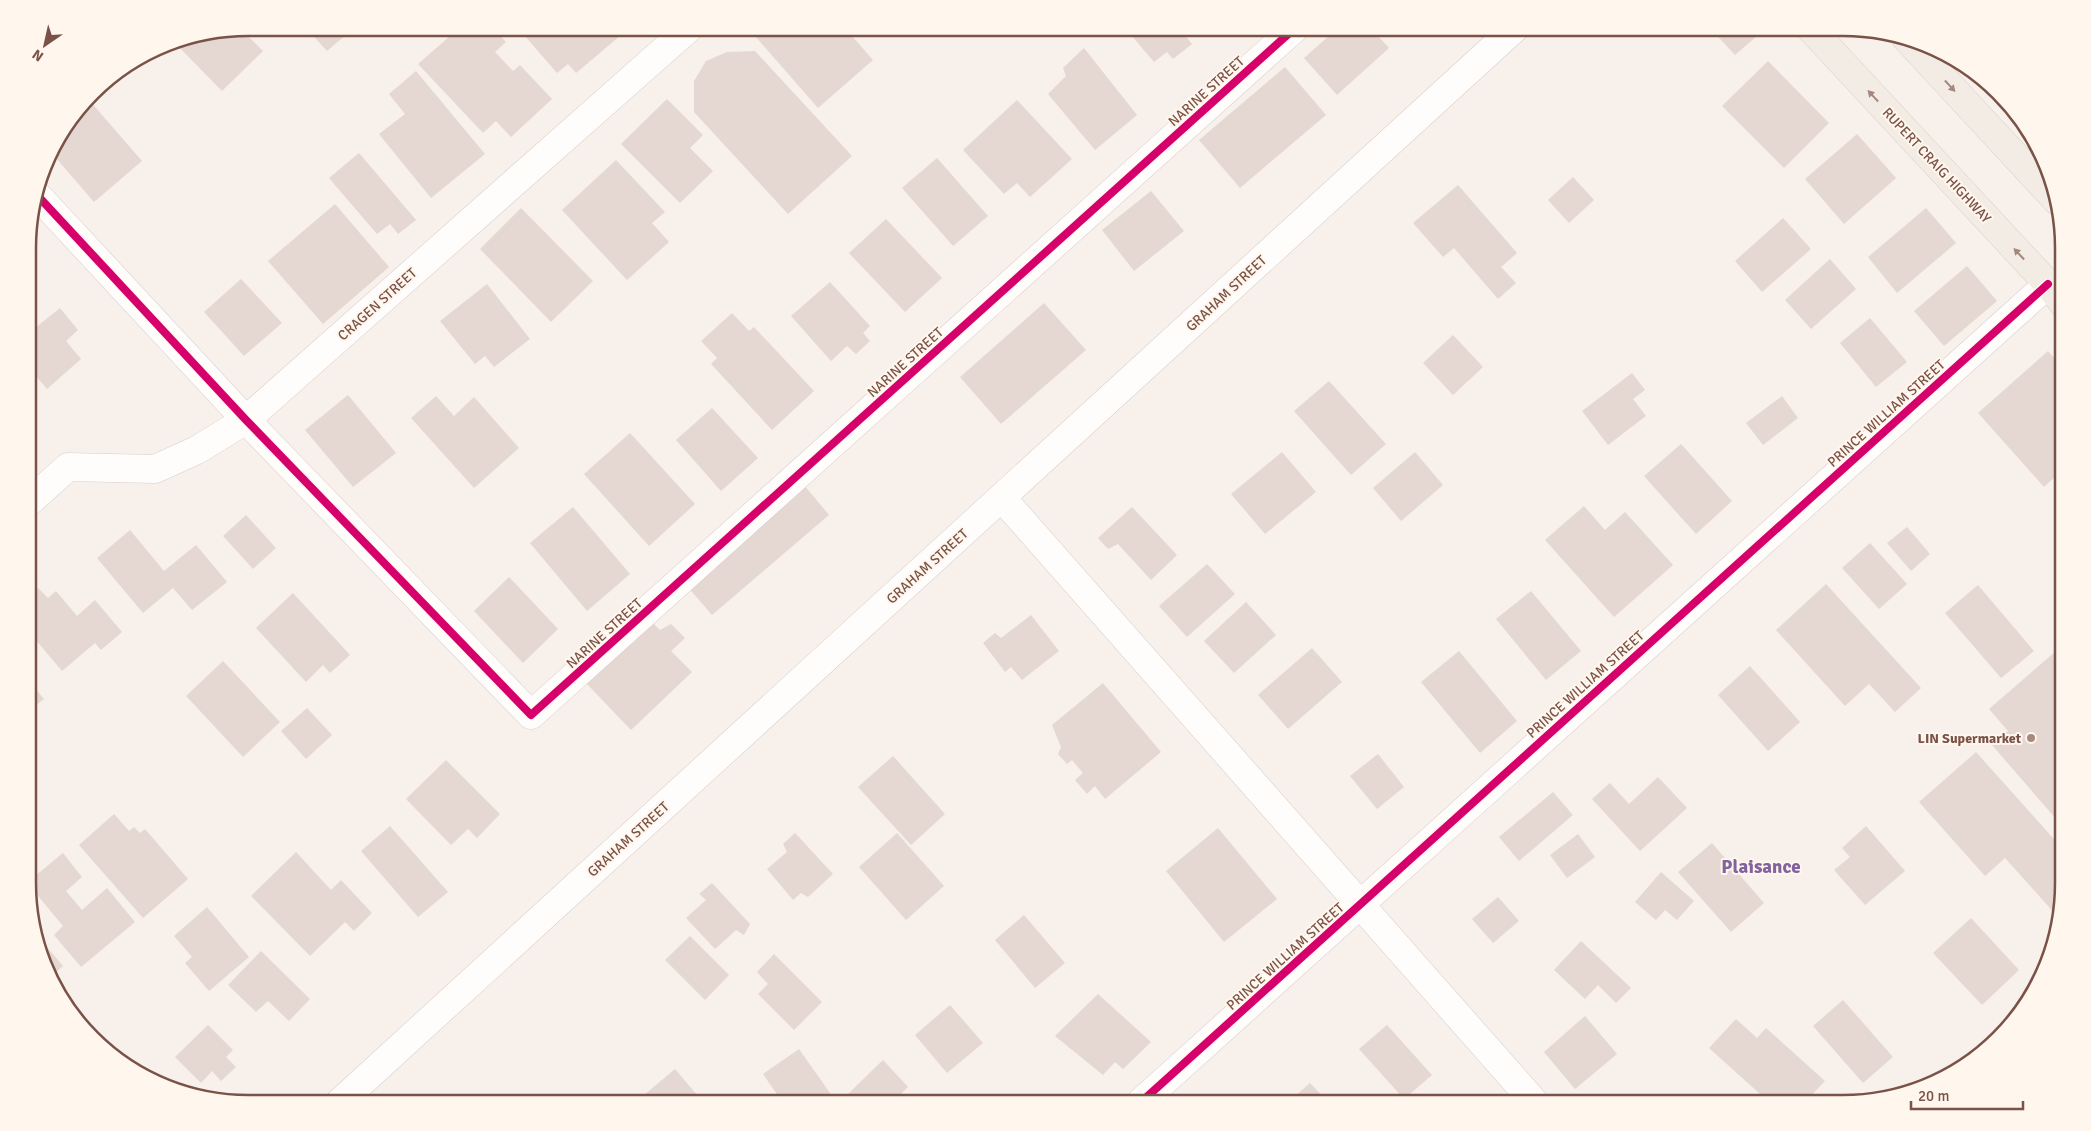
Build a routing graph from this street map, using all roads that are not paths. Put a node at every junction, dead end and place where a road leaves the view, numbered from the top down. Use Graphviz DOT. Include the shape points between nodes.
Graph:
graph roads {
  1 [pos="681,36"];
  2 [pos="1286,36"];
  3 [pos="1506,36"];
  4 [pos="1817,36"];
  5 [pos="1916,49"];
  6 [pos="2047,190"];
  7 [pos="42,200"];
  8 [pos="2055,294"];
  9 [pos="246,420"];
  10 [pos="36,496"];
  11 [pos="1002,498"];
  12 [pos="1360,904"];
  13 [pos="348,1095"];
  14 [pos="1149,1095"];
  15 [pos="1528,1095"];
  1 -- 9 [label="street, CRAGEN STREET"];
  2 -- 9 [label="street, NARINE STREET" via="531,715"];
  3 -- 11 [label="street, GRAHAM STREET"];
  8 -- 4 [label="main road, RUPERT CRAIG HIGHWAY, one-way"];
  5 -- 6 [label="main road, one-way"];
  7 -- 9 [label="street"];
  8 -- 12 [label="street, PRINCE WILLIAM STREET"];
  9 -- 10 [label="street, CRAGEN STREET" via="197,450 155,469 68,467"];
  11 -- 12 [label="street"];
  11 -- 13 [label="street, GRAHAM STREET"];
  12 -- 14 [label="street, PRINCE WILLIAM STREET"];
  12 -- 15 [label="street"];
}
